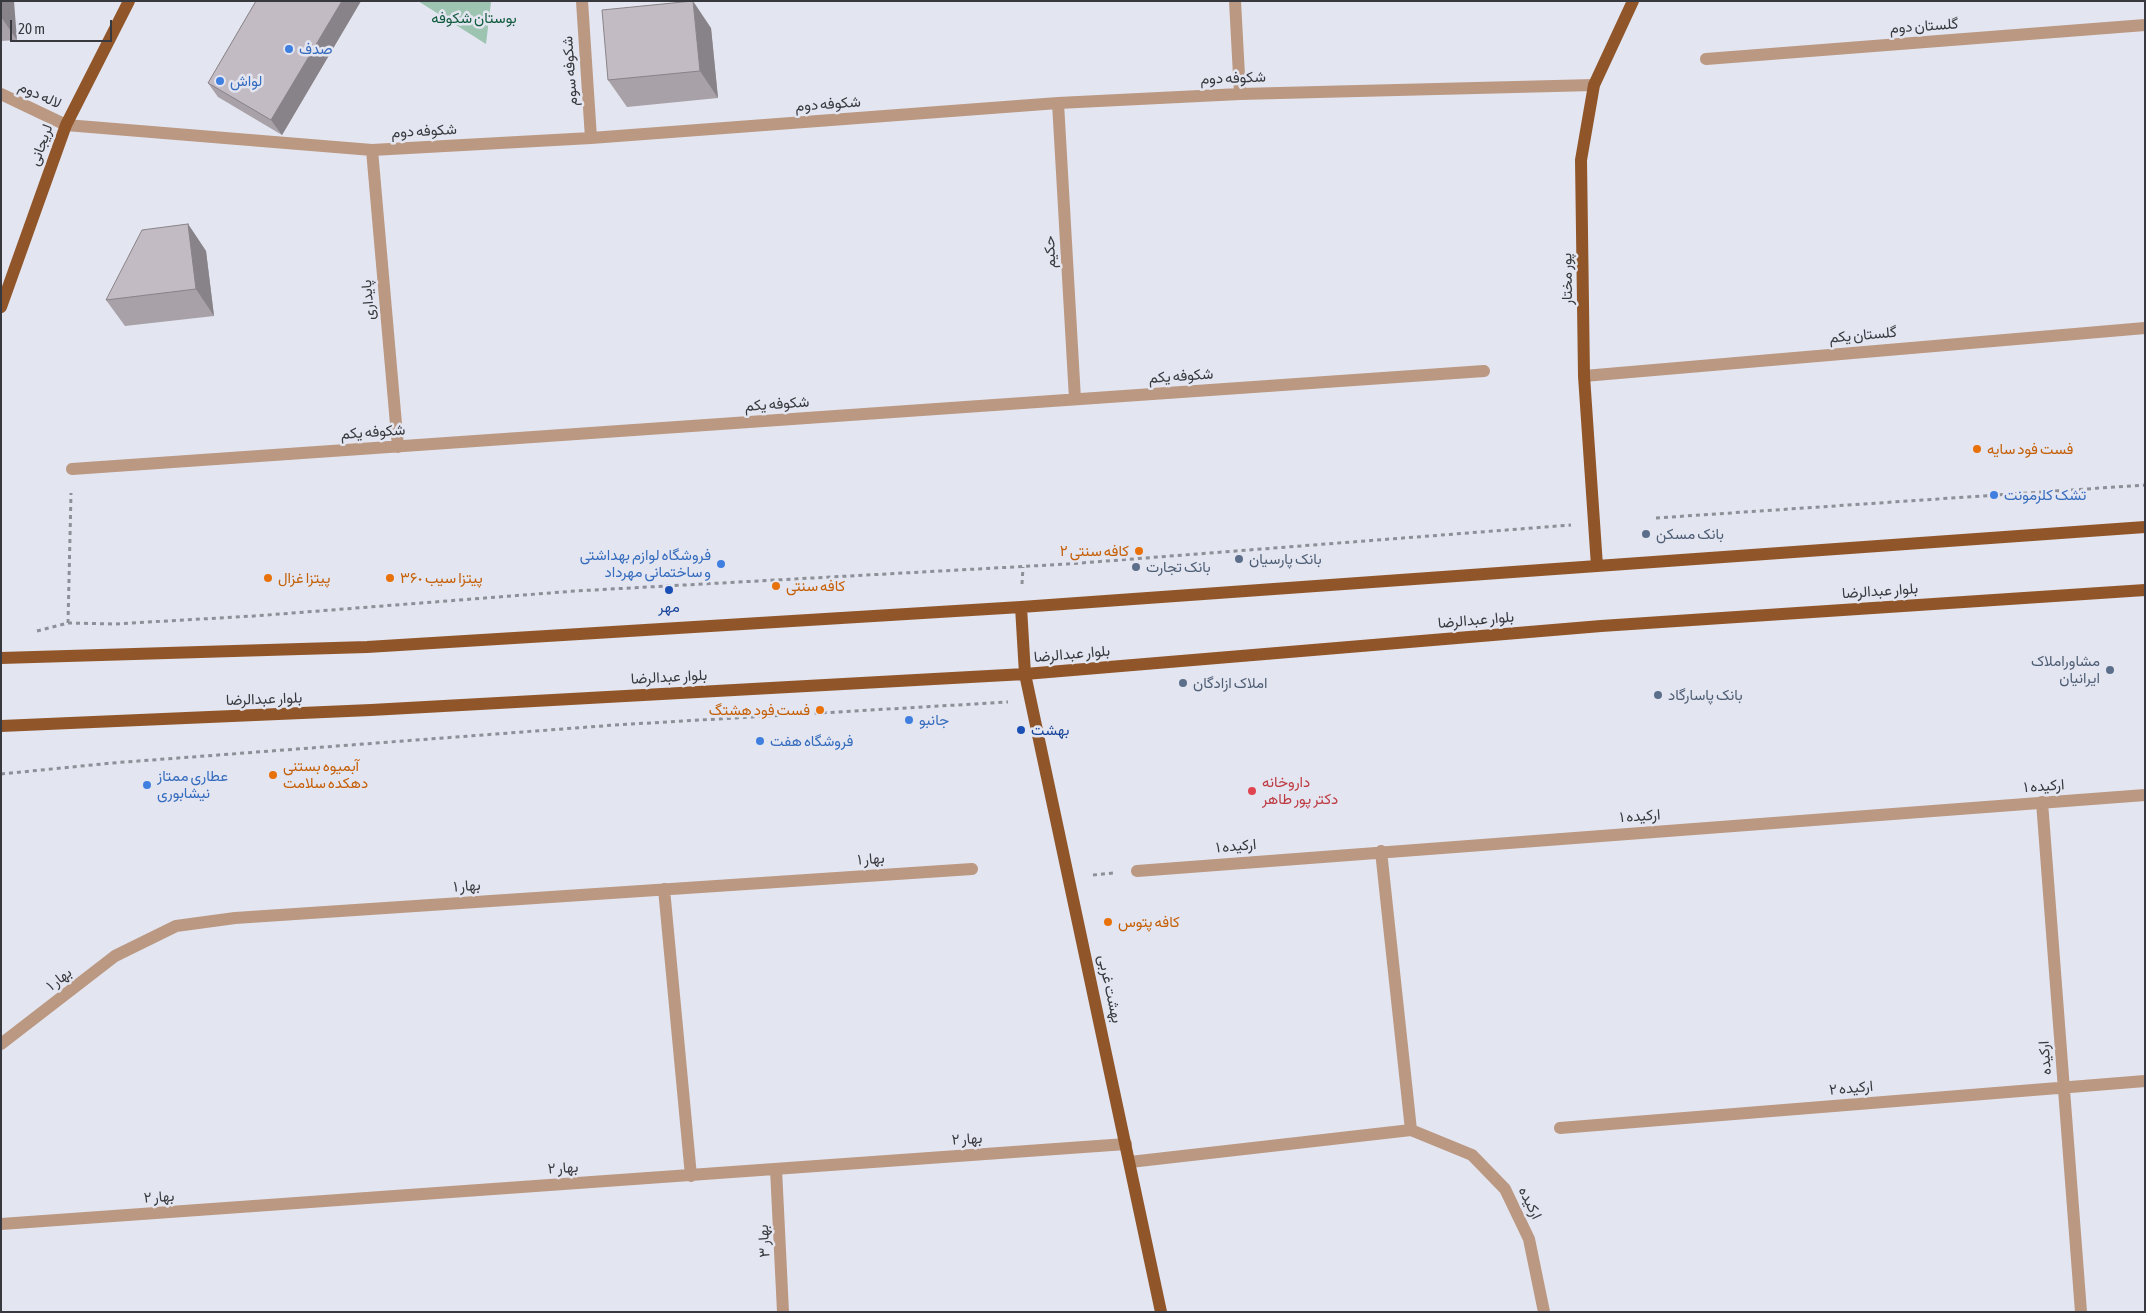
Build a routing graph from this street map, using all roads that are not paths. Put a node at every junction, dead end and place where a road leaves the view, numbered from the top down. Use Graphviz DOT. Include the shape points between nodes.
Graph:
graph roads {
  1 [pos="129,1"];
  2 [pos="582,1"];
  3 [pos="1235,1"];
  4 [pos="1633,1"];
  5 [pos="2145,25"];
  6 [pos="1706,59"];
  7 [pos="1594,85"];
  8 [pos="1,94"];
  9 [pos="1240,94"];
  10 [pos="1058,103"];
  11 [pos="66,125"];
  12 [pos="591,138"];
  13 [pos="372,150"];
  14 [pos="1,307"];
  15 [pos="2145,328"];
  16 [pos="1484,371"];
  17 [pos="1584,376"];
  18 [pos="1075,399"];
  19 [pos="398,447"];
  20 [pos="72,469"];
  21 [pos="2145,527"];
  22 [pos="1597,566"];
  23 [pos="2145,590"];
  24 [pos="1021,606"];
  25 [pos="1,658"];
  26 [pos="1025,674"];
  27 [pos="1,726"];
  28 [pos="2145,795"];
  29 [pos="2042,802"];
  30 [pos="1381,851"];
  31 [pos="972,869"];
  32 [pos="1137,871"];
  33 [pos="664,889"];
  34 [pos="1,1044"];
  35 [pos="2145,1081"];
  36 [pos="2064,1087"];
  37 [pos="1560,1128"];
  38 [pos="1411,1130"];
  39 [pos="1126,1144"];
  40 [pos="1130,1162"];
  41 [pos="776,1169"];
  42 [pos="691,1176"];
  43 [pos="1,1224"];
  44 [pos="783,1312"];
  45 [pos="1161,1312"];
  46 [pos="1544,1312"];
  47 [pos="2081,1312"];
  1 -- 11 [label="main road, لریجانی"];
  2 -- 12 [label="street, شکوفه سوم"];
  3 -- 9 [label="street"];
  4 -- 7 [label="main road, پور مختار"];
  5 -- 6 [label="street, گلستان دوم"];
  7 -- 9 [label="street, شکوفه دوم"];
  7 -- 17 [label="main road, پور مختار" via="1581,160"];
  8 -- 11 [label="street, لاله دوم"];
  9 -- 10 [label="street, شکوفه دوم"];
  10 -- 12 [label="street, شکوفه دوم"];
  10 -- 18 [label="street, حکیم"];
  11 -- 13 [label="street, شکوفه دوم"];
  11 -- 14 [label="main road, لریجانی"];
  12 -- 13 [label="street, شکوفه دوم"];
  13 -- 19 [label="street, پایداری"];
  15 -- 17 [label="street, گلستان یکم"];
  16 -- 18 [label="street, شکوفه یکم"];
  17 -- 22 [label="main road, پور مختار"];
  18 -- 19 [label="street, شکوفه یکم"];
  19 -- 20 [label="street, شکوفه یکم"];
  21 -- 22 [label="main road"];
  22 -- 24 [label="main road"];
  23 -- 26 [label="main road, بلوار عبدالرضا" via="1601,626"];
  24 -- 25 [label="main road" via="366,647"];
  24 -- 26 [label="main road, بهشت غربی"];
  26 -- 27 [label="main road, بلوار عبدالرضا" via="371,710"];
  26 -- 39 [label="main road, بهشت غربی"];
  28 -- 29 [label="street, ارکیده ۱"];
  29 -- 30 [label="street, ارکیده ۱"];
  29 -- 36 [label="street, ارکیده"];
  30 -- 32 [label="street, ارکیده ۱"];
  30 -- 38 [label="street"];
  31 -- 33 [label="street, بهار ۱"];
  33 -- 34 [label="street, بهار ۱" via="235,918 176,926 115,956"];
  33 -- 42 [label="street"];
  35 -- 36 [label="street, ارکیده ۲"];
  36 -- 37 [label="street, ارکیده ۲"];
  36 -- 47 [label="street, ارکیده"];
  38 -- 40 [label="street"];
  38 -- 46 [label="street, ارکیده" via="1472,1155 1504,1189 1529,1239"];
  39 -- 40 [label="main road, بهشت غربی"];
  39 -- 41 [label="street, بهار ۲"];
  40 -- 45 [label="main road, بهشت غربی"];
  41 -- 42 [label="street, بهار ۲"];
  41 -- 44 [label="street, بهار ۳"];
  42 -- 43 [label="street, بهار ۲"];
}
